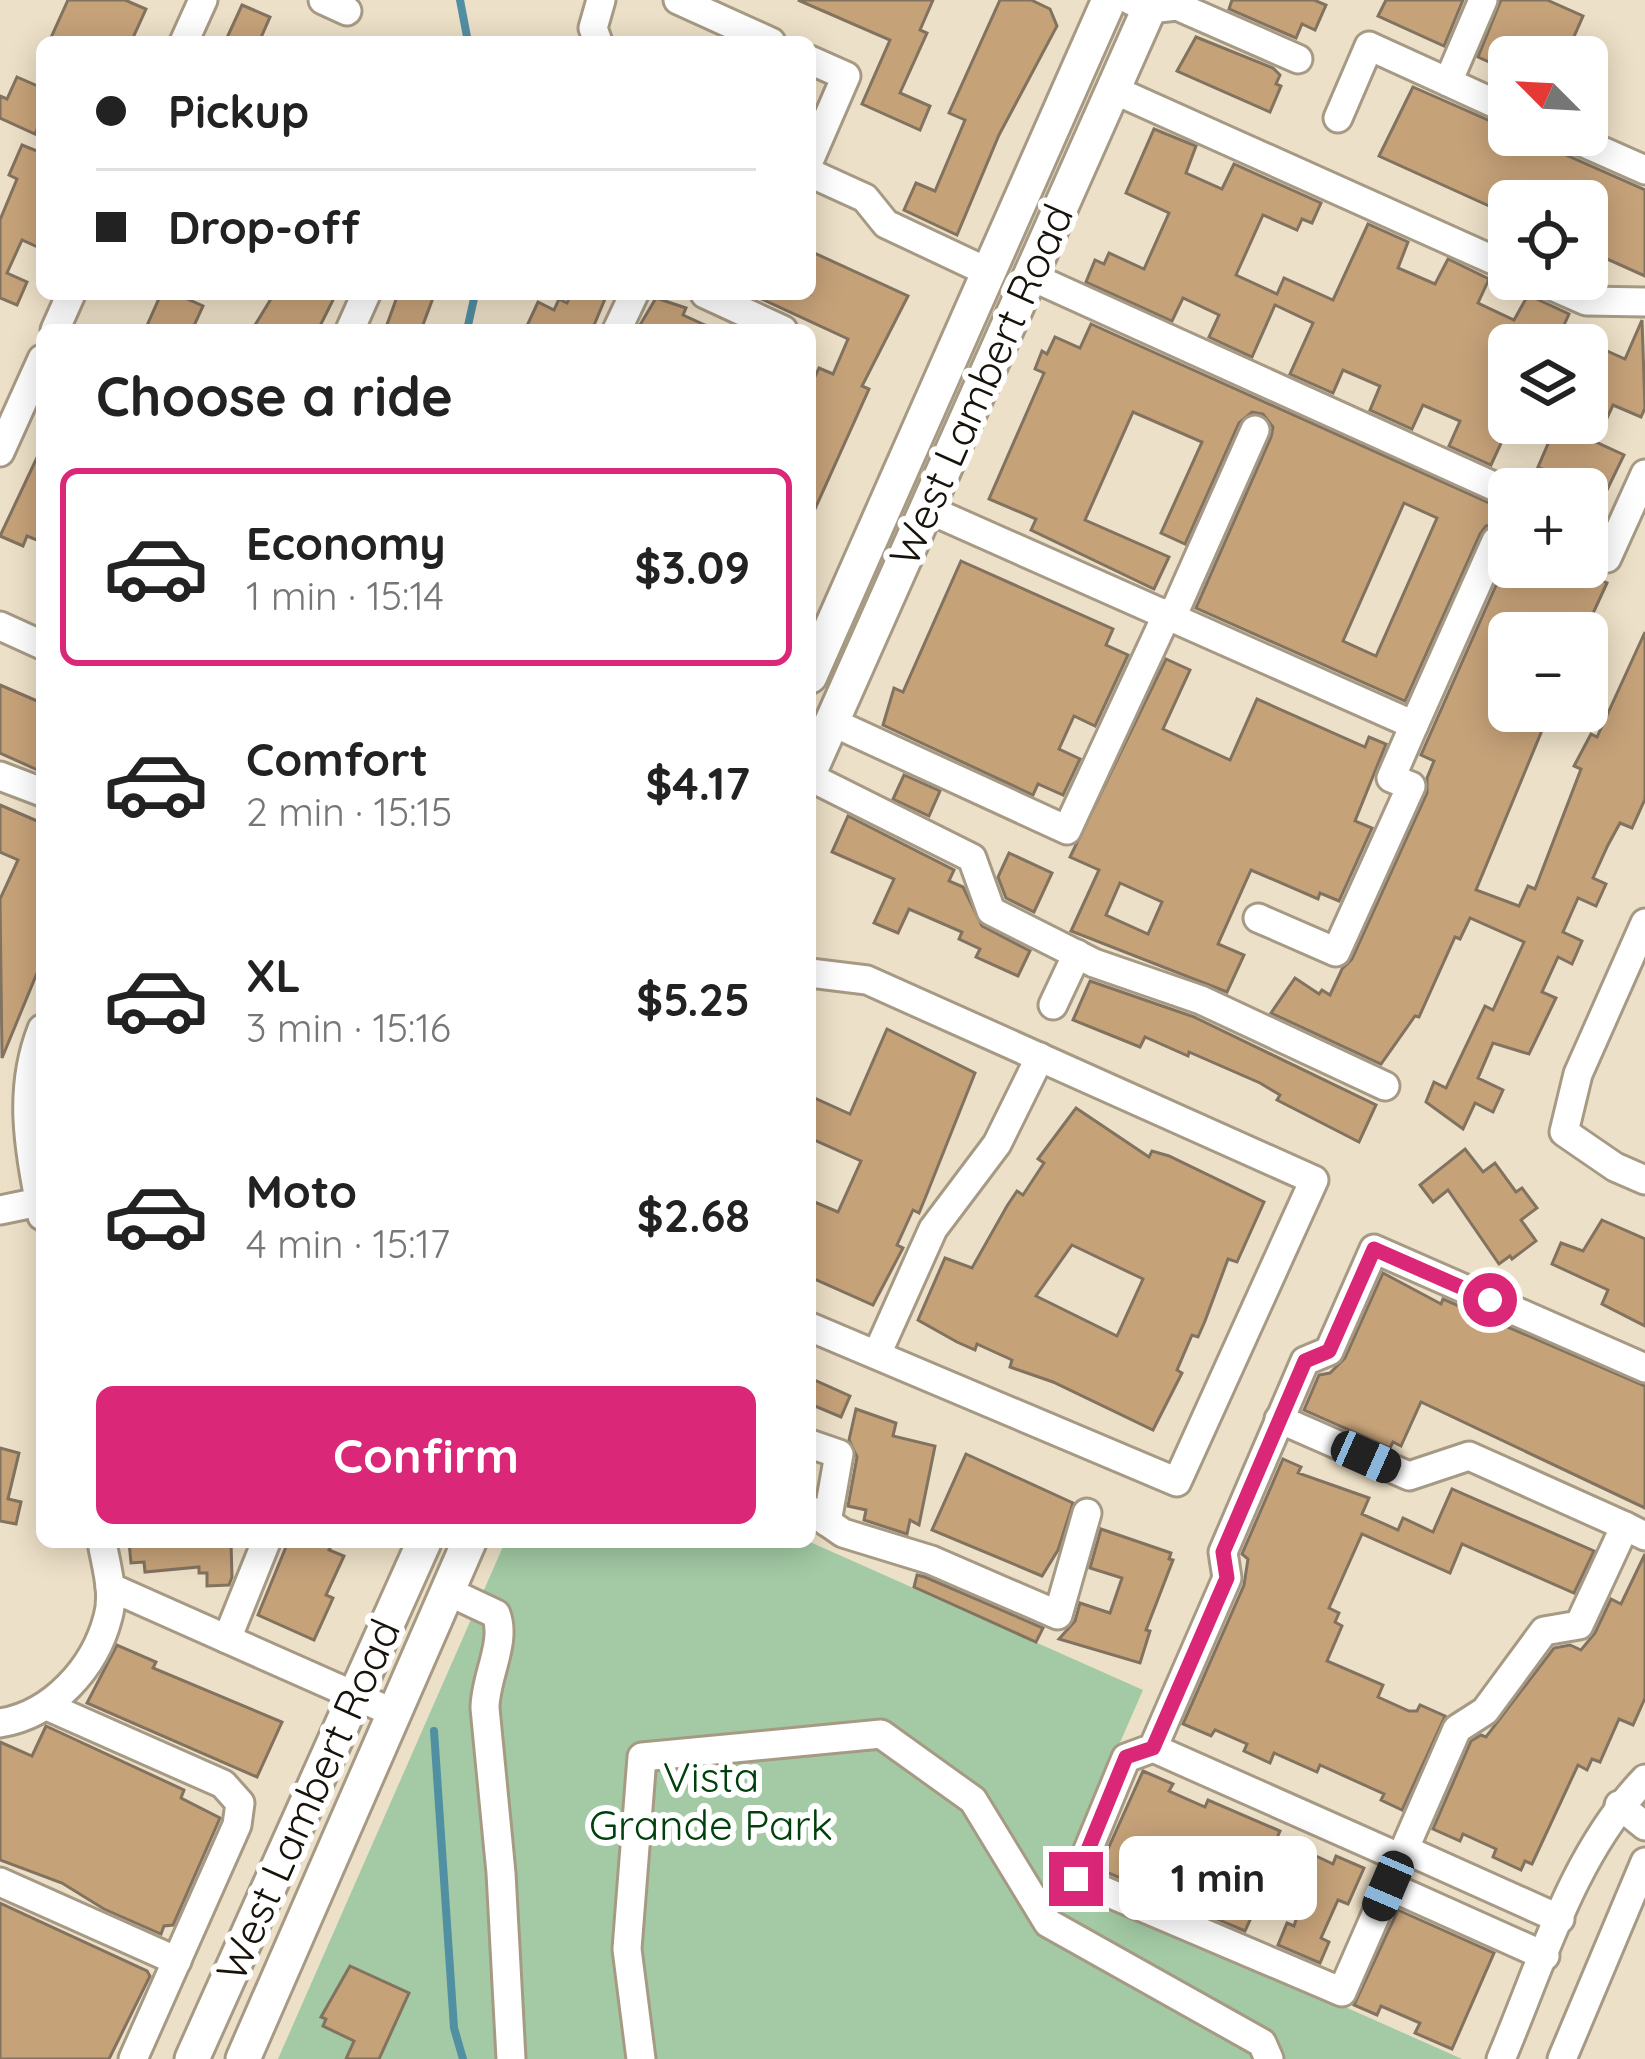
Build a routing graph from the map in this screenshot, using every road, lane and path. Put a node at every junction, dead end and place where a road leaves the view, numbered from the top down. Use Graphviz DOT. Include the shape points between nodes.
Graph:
graph roads {
  1 [pos="203,0"];
  2 [pos="601,0"];
  3 [pos="678,0"];
  4 [pos="1109,0"];
  5 [pos="1483,0"];
  6 [pos="1144,3"];
  7 [pos="187,36"];
  8 [pos="596,36"];
  9 [pos="758,36"];
  10 [pos="1298,58"];
  11 [pos="816,63"];
  12 [pos="1448,82"];
  13 [pos="1112,89"];
  14 [pos="1488,100"];
  15 [pos="1338,118"];
  16 [pos="816,147"];
  17 [pos="1608,154"];
  18 [pos="816,163"];
  19 [pos="1645,170"];
  20 [pos="1488,258"];
  21 [pos="988,272"];
  22 [pos="1030,276"];
  23 [pos="718,300"];
  24 [pos="1582,300"];
  25 [pos="1645,302"];
  26 [pos="770,324"];
  27 [pos="36,371"];
  28 [pos="1255,430"];
  29 [pos="0,452"];
  30 [pos="1645,474"];
  31 [pos="1488,483"];
  32 [pos="925,508"];
  33 [pos="1608,556"];
  34 [pos="1488,559"];
  35 [pos="1171,614"];
  36 [pos="0,626"];
  37 [pos="36,642"];
  38 [pos="816,662"];
  39 [pos="832,722"];
  40 [pos="1414,725"];
  41 [pos="816,760"];
  42 [pos="0,776"];
  43 [pos="816,777"];
  44 [pos="36,789"];
  45 [pos="1258,919"];
  46 [pos="1645,923"];
  47 [pos="1077,954"];
  48 [pos="816,974"];
  49 [pos="1053,1005"];
  50 [pos="36,1044"];
  51 [pos="1040,1057"];
  52 [pos="1384,1086"];
  53 [pos="36,1165"];
  54 [pos="1645,1180"];
  55 [pos="36,1209"];
  56 [pos="0,1210"];
  57 [pos="816,1329"];
  58 [pos="877,1354"];
  59 [pos="1645,1367"];
  60 [pos="1279,1418"];
  61 [pos="816,1446"];
  62 [pos="1087,1513"];
  63 [pos="819,1516"];
  64 [pos="1635,1531"];
  65 [pos="103,1548"];
  66 [pos="264,1548"];
  67 [pos="421,1548"];
  68 [pos="466,1548"];
  69 [pos="110,1587"];
  70 [pos="447,1591"];
  71 [pos="227,1639"];
  72 [pos="355,1697"];
  73 [pos="49,1707"];
  74 [pos="394,1713"];
  75 [pos="0,1723"];
  76 [pos="1153,1748"];
  77 [pos="1645,1779"];
  78 [pos="1619,1805"];
  79 [pos="1645,1826"];
  80 [pos="1402,1853"];
  81 [pos="1645,1862"];
  82 [pos="0,1882"];
  83 [pos="1388,1886"];
  84 [pos="1559,1922"];
  85 [pos="1607,1947"];
  86 [pos="1545,1956"];
  87 [pos="177,1961"];
  88 [pos="133,2059"];
  89 [pos="192,2059"];
  90 [pos="243,2059"];
  91 [pos="511,2059"];
  92 [pos="641,2059"];
  93 [pos="1269,2059"];
  94 [pos="1501,2059"];
  95 [pos="1562,2059"];
  1 -- 7 [label="street"];
  2 -- 8 [label="street"];
  3 -- 9 [label="street"];
  4 -- 21 [label="main road, West Lambert Road"];
  5 -- 12 [label="street"];
  6 -- 10 [label="street" via="1177,6"];
  6 -- 13 [label="main road, West Lambert Road"];
  11 -- 16 [label="street" via="846,76"];
  12 -- 14 [label="street"];
  12 -- 15 [label="street" via="1370,46"];
  13 -- 20 [label="street"];
  13 -- 22 [label="main road, West Lambert Road"];
  17 -- 19 [label="street"];
  18 -- 21 [label="street" via="886,224"];
  21 -- 38 [label="main road, West Lambert Road"];
  22 -- 31 [label="street"];
  22 -- 32 [label="main road, West Lambert Road"];
  23 -- 26 [label="street"];
  24 -- 25 [label="street"];
  27 -- 29 [label="street"];
  28 -- 35 [label="street"];
  30 -- 33 [label="street"];
  32 -- 35 [label="street"];
  32 -- 39 [label="main road, West Lambert Road"];
  34 -- 40 [label="street"];
  35 -- 39 [label="street" via="1067,830"];
  35 -- 40 [label="street"];
  36 -- 37 [label="street"];
  39 -- 41 [label="main road, West Lambert Road"];
  40 -- 45 [label="street" via="1391,778 1411,786 1336,952"];
  42 -- 44 [label="street"];
  43 -- 47 [label="street" via="972,858 992,911"];
  46 -- 54 [label="street" via="1578,1074 1564,1132"];
  47 -- 49 [label="street"];
  47 -- 52 [label="street" via="1201,1000"];
  48 -- 51 [label="street" via="868,980"];
  50 -- 53 [label="street" via="27,1067"];
  51 -- 58 [label="street" via="997,1144 933,1229"];
  51 -- 58 [label="street" via="1314,1180 1178,1483"];
  55 -- 56 [label="street"];
  57 -- 58 [label="street"];
  59 -- 60 [label="street" via="1374,1249 1329,1351 1305,1361"];
  60 -- 64 [label="street" via="1409,1476 1469,1456"];
  60 -- 76 [label="street" via="1223,1552 1227,1578"];
  61 -- 63 [label="street" via="838,1454"];
  62 -- 63 [label="street" via="1058,1615 931,1560 843,1533"];
  64 -- 80 [label="street" via="1579,1625 1544,1631 1485,1711 1456,1729"];
  65 -- 69 [label="street"];
  66 -- 71 [label="street"];
  67 -- 72 [label="main road, West Lambert Road"];
  68 -- 70 [label="main road, West Lambert Road"];
  69 -- 71 [label="street"];
  69 -- 73 [label="street" via="108,1616 85,1665"];
  70 -- 74 [label="main road, West Lambert Road"];
  70 -- 91 [label="street" via="496,1614 500,1626 485,1708"];
  71 -- 72 [label="street"];
  72 -- 74 [label="street"];
  72 -- 89 [label="main road, West Lambert Road"];
  73 -- 75 [label="street"];
  73 -- 87 [label="street" via="223,1784 240,1803"];
  74 -- 90 [label="main road, West Lambert Road"];
  76 -- 80 [label="street"];
  76 -- 83 [label="street" via="1126,1757 1076,1879 1342,1992"];
  77 -- 78 [label="street"];
  78 -- 79 [label="street"];
  78 -- 84 [label="street"];
  80 -- 83 [label="street"];
  80 -- 84 [label="street"];
  81 -- 85 [label="street"];
  82 -- 87 [label="street"];
  83 -- 86 [label="street"];
  84 -- 85 [label="street"];
  84 -- 86 [label="street"];
  85 -- 95 [label="street"];
  86 -- 94 [label="street"];
  87 -- 88 [label="street"];
  92 -- 93 [label="street" via="627,1949 642,1757 881,1733 974,1800 1048,1923 1262,2043"];
}
